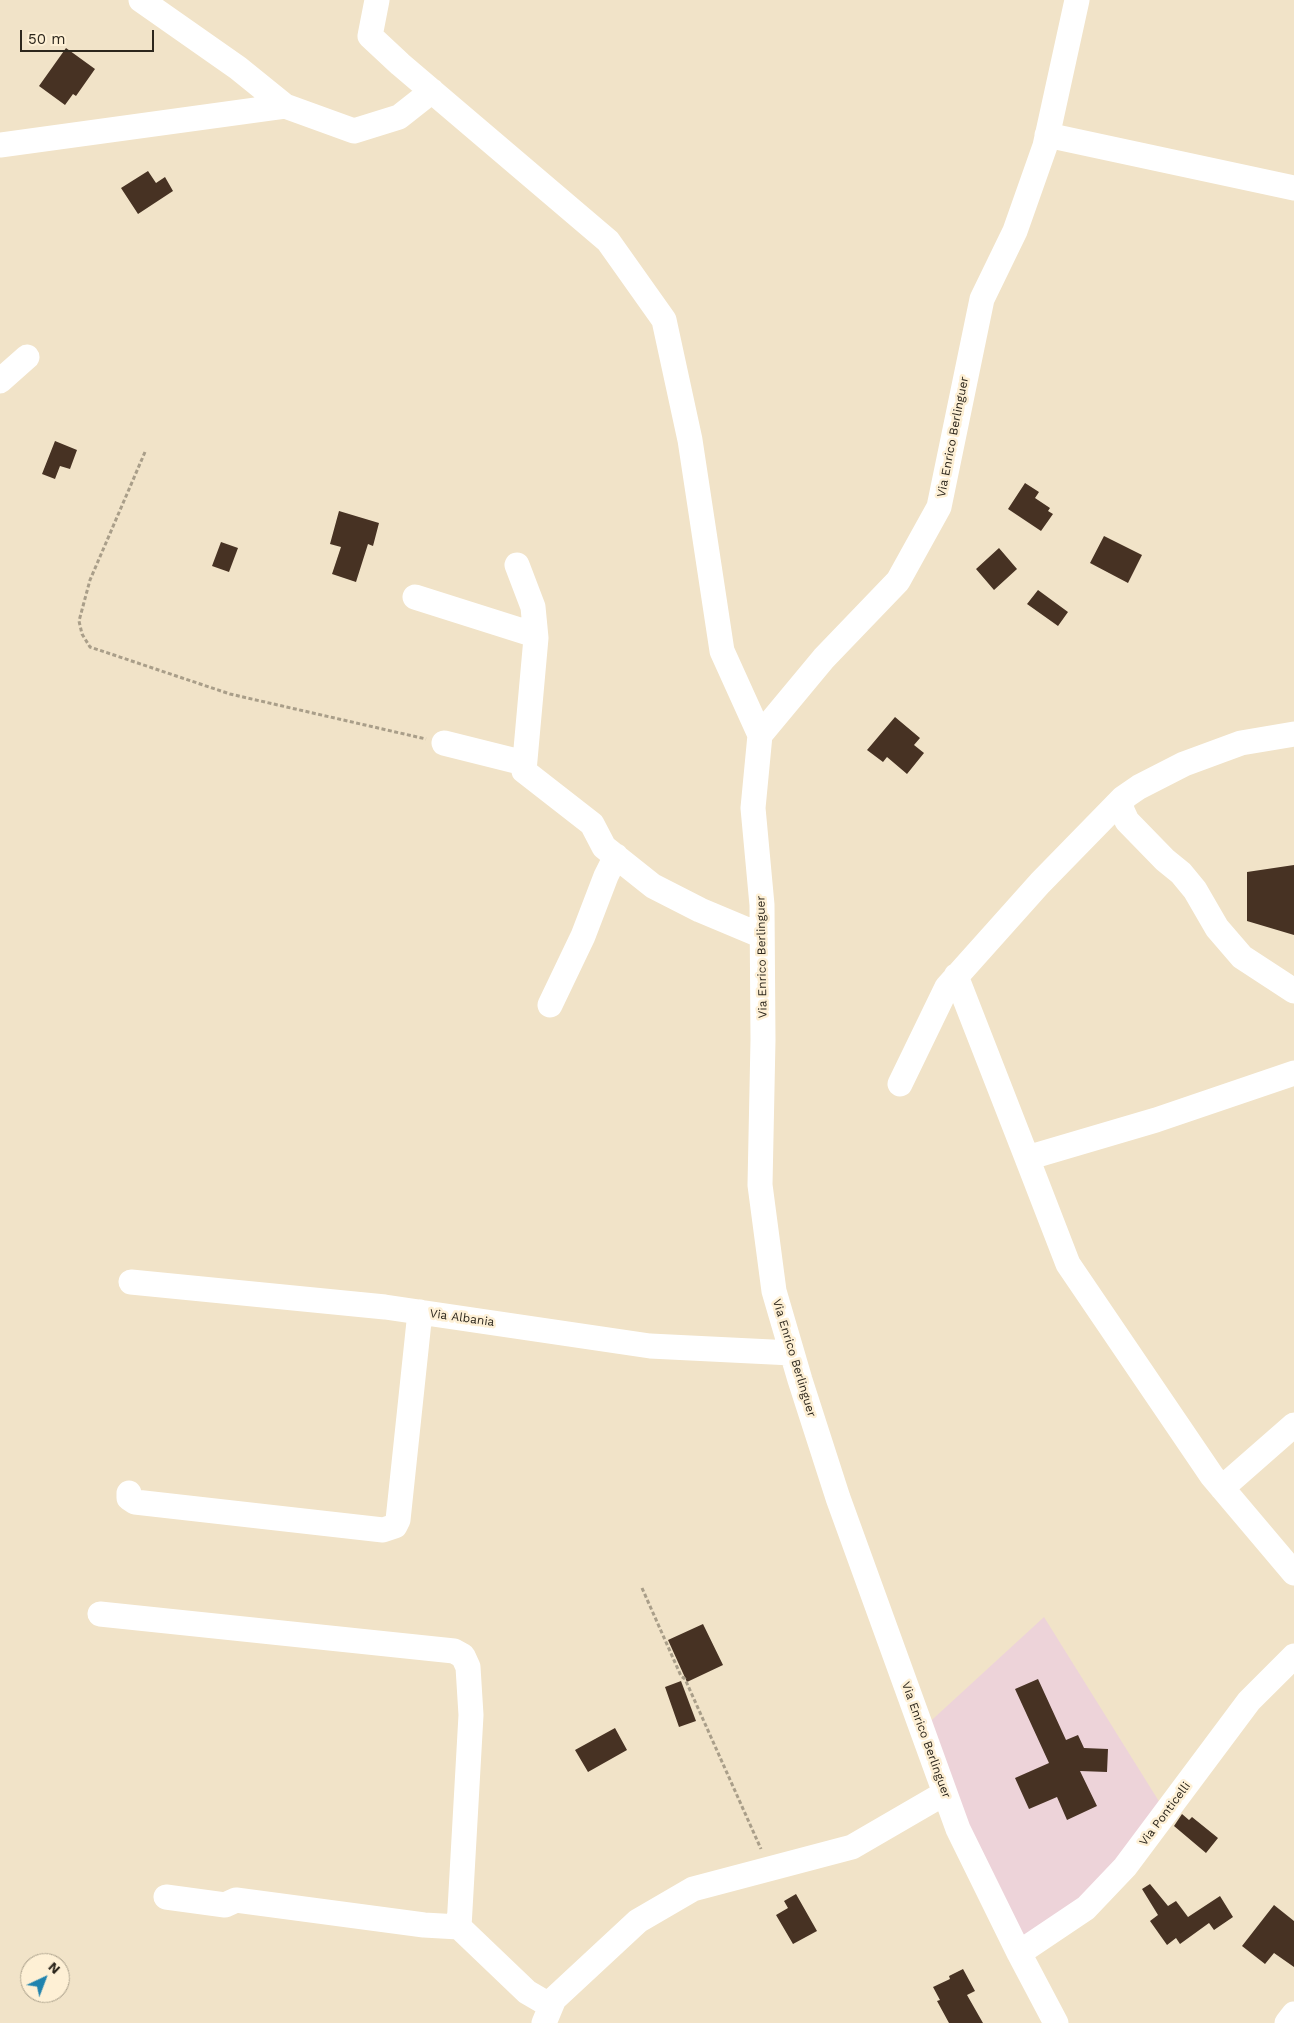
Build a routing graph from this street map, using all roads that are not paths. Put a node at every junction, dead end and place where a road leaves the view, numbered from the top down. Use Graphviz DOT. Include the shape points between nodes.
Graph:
graph roads {
  1 [pos="141,0"];
  2 [pos="377,0"];
  3 [pos="1077,0"];
  4 [pos="432,91"];
  5 [pos="285,106"];
  6 [pos="1047,134"];
  7 [pos="0,145"];
  8 [pos="1294,188"];
  9 [pos="26,357"];
  10 [pos="0,381"];
  11 [pos="517,565"];
  12 [pos="415,598"];
  13 [pos="535,635"];
  14 [pos="1294,734"];
  15 [pos="760,735"];
  16 [pos="444,743"];
  17 [pos="524,763"];
  18 [pos="1123,798"];
  19 [pos="616,856"];
  20 [pos="762,936"];
  21 [pos="956,976"];
  22 [pos="1294,991"];
  23 [pos="550,1005"];
  24 [pos="1294,1073"];
  25 [pos="900,1084"];
  26 [pos="1027,1158"];
  27 [pos="131,1282"];
  28 [pos="420,1312"];
  29 [pos="792,1353"];
  30 [pos="1294,1425"];
  31 [pos="1222,1488"];
  32 [pos="129,1493"];
  33 [pos="1294,1573"];
  34 [pos="100,1614"];
  35 [pos="1294,1656"];
  36 [pos="945,1793"];
  37 [pos="166,1897"];
  38 [pos="459,1927"];
  39 [pos="1019,1952"];
  40 [pos="1294,2014"];
  41 [pos="547,2015"];
  42 [pos="1056,2023"];
  43 [pos="1287,2023"];
  1 -- 5 [label="street" via="238,68"];
  2 -- 4 [label="street" via="370,36"];
  3 -- 6 [label="street, Via Enrico Berlinguer"];
  4 -- 5 [label="street" via="399,117 354,131"];
  4 -- 15 [label="street" via="608,241 664,320 690,440 722,651"];
  5 -- 7 [label="street"];
  6 -- 8 [label="street"];
  6 -- 15 [label="street, Via Enrico Berlinguer" via="1016,231 982,299 939,507 898,581 824,658"];
  9 -- 10 [label="street"];
  11 -- 13 [label="street" via="533,607"];
  12 -- 13 [label="street"];
  13 -- 17 [label="street"];
  14 -- 18 [label="street" via="1242,743 1184,764"];
  15 -- 20 [label="street, Via Enrico Berlinguer" via="753,808"];
  16 -- 17 [label="street"];
  17 -- 19 [label="street" via="524,771 592,824 604,847"];
  18 -- 21 [label="street"];
  18 -- 22 [label="street" via="1122,808 1127,822 1195,890 1217,928 1242,957"];
  19 -- 20 [label="street" via="654,886"];
  19 -- 23 [label="street"];
  20 -- 29 [label="street, Via Enrico Berlinguer" via="760,1185 774,1291"];
  21 -- 25 [label="street" via="947,987"];
  21 -- 26 [label="street"];
  24 -- 26 [label="street" via="1156,1120"];
  26 -- 31 [label="street" via="1068,1264"];
  27 -- 28 [label="street, Via Albania"];
  28 -- 29 [label="street, Via Albania" via="650,1346"];
  28 -- 32 [label="street" via="395,1526 383,1530 134,1502"];
  29 -- 36 [label="street, Via Enrico Berlinguer" via="838,1498"];
  30 -- 31 [label="street"];
  31 -- 33 [label="street"];
  34 -- 38 [label="street" via="454,1651 463,1656 468,1667 471,1715"];
  35 -- 39 [label="street, Via Ponticelli" via="1249,1701 1119,1874 1086,1908"];
  36 -- 39 [label="street, Via Enrico Berlinguer" via="958,1829"];
  36 -- 41 [label="street" via="852,1847 693,1889 638,1921 554,1999"];
  37 -- 38 [label="street" via="225,1905 236,1900"];
  38 -- 41 [label="street" via="528,1992"];
  39 -- 42 [label="street, Via Enrico Berlinguer"];
  40 -- 43 [label="street"];
}
